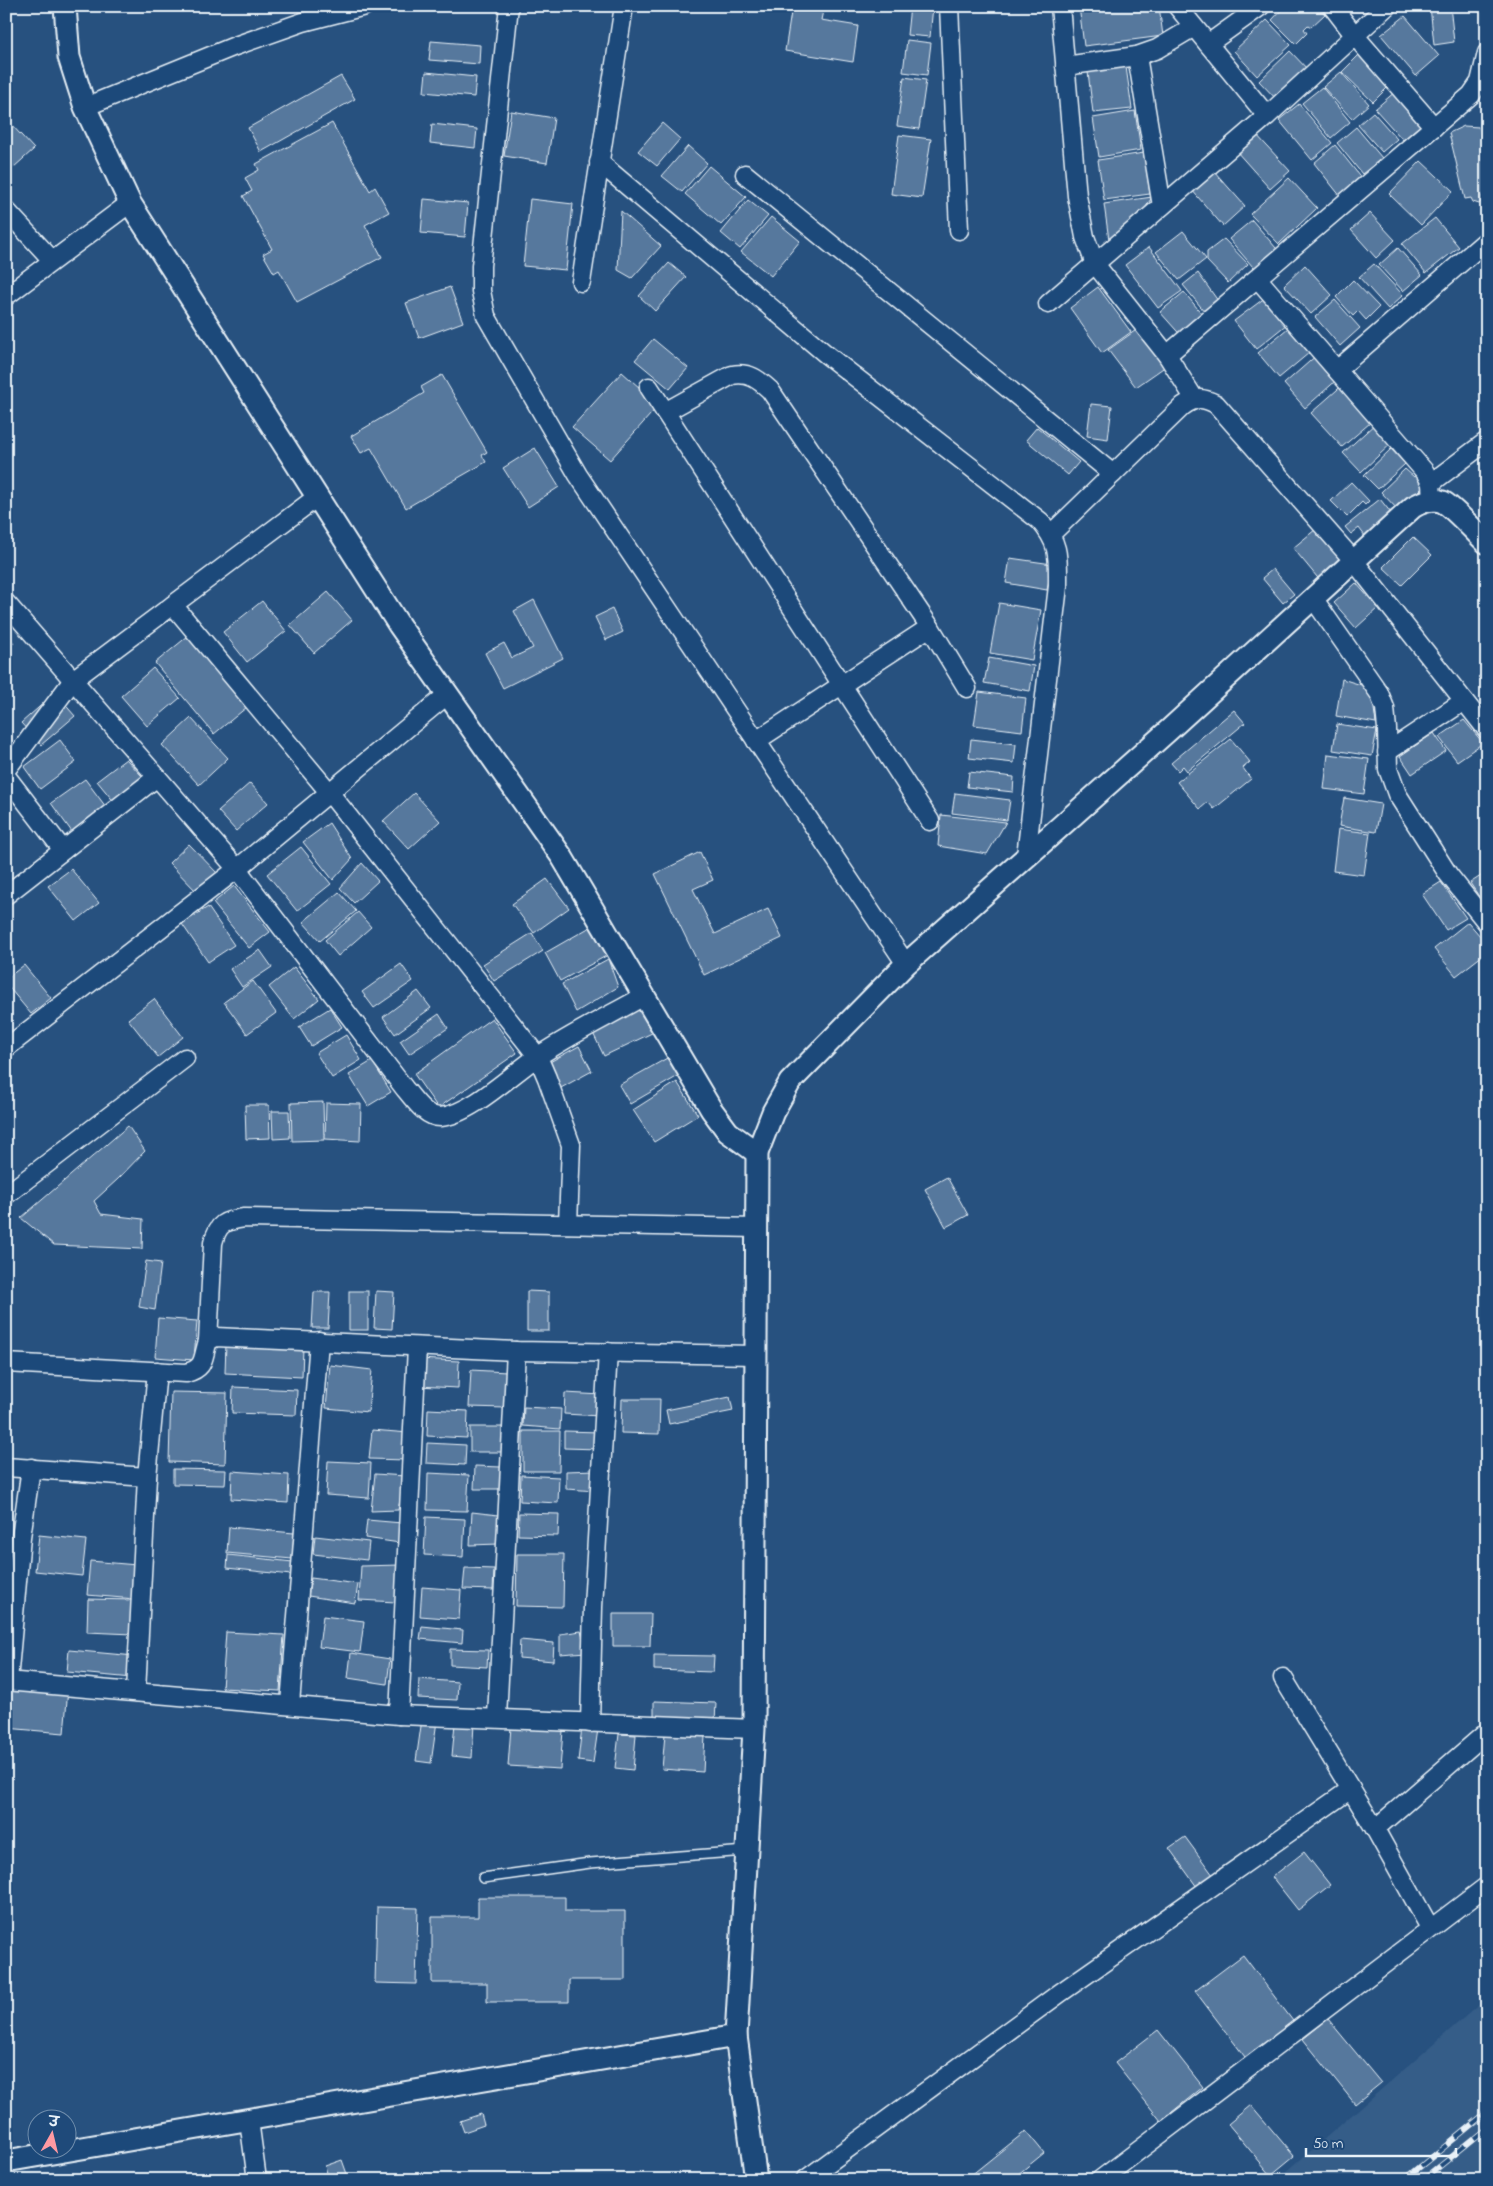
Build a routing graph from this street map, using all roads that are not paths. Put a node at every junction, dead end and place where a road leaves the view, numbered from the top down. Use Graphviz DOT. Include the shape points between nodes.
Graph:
graph roads {
  1 [pos="65,6"];
  2 [pos="365,6"];
  3 [pos="509,6"];
  4 [pos="624,6"];
  5 [pos="949,6"];
  6 [pos="1060,6"];
  7 [pos="1176,6"];
  8 [pos="1261,6"];
  9 [pos="1332,6"];
  10 [pos="1387,6"];
  11 [pos="1194,27"];
  12 [pos="1354,36"];
  13 [pos="1208,44"];
  14 [pos="1487,53"];
  15 [pos="1137,56"];
  16 [pos="1065,66"];
  17 [pos="85,107"];
  18 [pos="1267,116"];
  19 [pos="1434,127"];
  20 [pos="600,162"];
  21 [pos="745,174"];
  22 [pos="130,204"];
  23 [pos="1162,206"];
  24 [pos="6,210"];
  25 [pos="959,230"];
  26 [pos="1487,240"];
  27 [pos="52,260"];
  28 [pos="1095,264"];
  29 [pos="1258,279"];
  30 [pos="581,282"];
  31 [pos="6,296"];
  32 [pos="1048,304"];
  33 [pos="1167,355"];
  34 [pos="1337,370"];
  35 [pos="649,387"];
  36 [pos="1194,398"];
  37 [pos="665,412"];
  38 [pos="1487,441"];
  39 [pos="1113,474"];
  40 [pos="1432,492"];
  41 [pos="317,497"];
  42 [pos="1051,534"];
  43 [pos="1487,543"];
  44 [pos="1354,561"];
  45 [pos="1314,598"];
  46 [pos="6,603"];
  47 [pos="173,605"];
  48 [pos="930,627"];
  49 [pos="73,680"];
  50 [pos="842,685"];
  51 [pos="967,688"];
  52 [pos="448,694"];
  53 [pos="1464,701"];
  54 [pos="1487,730"];
  55 [pos="756,741"];
  56 [pos="1387,752"];
  57 [pos="6,770"];
  58 [pos="6,776"];
  59 [pos="157,777"];
  60 [pos="329,792"];
  61 [pos="930,821"];
  62 [pos="63,850"];
  63 [pos="1026,856"];
  64 [pos="237,869"];
  65 [pos="6,895"];
  66 [pos="1487,923"];
  67 [pos="906,964"];
  68 [pos="644,996"];
  69 [pos="6,1048"];
  70 [pos="538,1056"];
  71 [pos="185,1058"];
  72 [pos="758,1153"];
  73 [pos="6,1195"];
  74 [pos="568,1224"];
  75 [pos="757,1228"];
  76 [pos="208,1341"];
  77 [pos="320,1342"];
  78 [pos="417,1347"];
  79 [pos="516,1351"];
  80 [pos="608,1352"];
  81 [pos="756,1355"];
  82 [pos="6,1363"];
  83 [pos="157,1371"];
  84 [pos="6,1467"];
  85 [pos="31,1468"];
  86 [pos="147,1477"];
  87 [pos="12,1562"];
  88 [pos="1283,1678"];
  89 [pos="7,1681"];
  90 [pos="136,1692"];
  91 [pos="290,1704"];
  92 [pos="399,1715"];
  93 [pos="497,1718"];
  94 [pos="590,1722"];
  95 [pos="754,1729"];
  96 [pos="1487,1732"];
  97 [pos="1351,1789"];
  98 [pos="1375,1828"];
  99 [pos="748,1851"];
  100 [pos="483,1878"];
  101 [pos="1487,1886"];
  102 [pos="1430,1928"];
  103 [pos="736,2036"];
  104 [pos="249,2120"];
  105 [pos="6,2161"];
  106 [pos="257,2180"];
  107 [pos="756,2180"];
  108 [pos="805,2180"];
  109 [pos="1100,2180"];
  1 -- 17 [label="street" via="69,56"];
  2 -- 17 [label="street" via="294,25 235,46"];
  3 -- 55 [label="street" via="481,266 486,316 578,476"];
  4 -- 20 [label="street"];
  5 -- 25 [label="street"];
  6 -- 16 [label="street"];
  7 -- 11 [label="street"];
  8 -- 13 [label="street"];
  9 -- 12 [label="street"];
  10 -- 12 [label="street"];
  11 -- 13 [label="street"];
  11 -- 15 [label="street" via="1157,49"];
  12 -- 18 [label="street"];
  12 -- 19 [label="street"];
  13 -- 18 [label="street"];
  14 -- 19 [label="street" via="1480,82 1471,95"];
  15 -- 16 [label="street"];
  15 -- 23 [label="street"];
  16 -- 28 [label="street" via="1077,196"];
  17 -- 22 [label="street"];
  18 -- 23 [label="street"];
  19 -- 29 [label="street"];
  20 -- 30 [label="street"];
  20 -- 42 [label="street" via="827,355 1040,521"];
  21 -- 39 [label="street"];
  22 -- 27 [label="street"];
  22 -- 41 [label="street"];
  23 -- 28 [label="street"];
  24 -- 27 [label="street"];
  26 -- 34 [label="street"];
  27 -- 31 [label="street"];
  28 -- 32 [label="street"];
  28 -- 33 [label="street"];
  29 -- 33 [label="street"];
  29 -- 34 [label="street"];
  33 -- 36 [label="street"];
  34 -- 40 [label="street" via="1425,472"];
  35 -- 37 [label="street"];
  36 -- 39 [label="street"];
  36 -- 44 [label="street" via="1204,398 1216,404"];
  37 -- 48 [label="street" via="732,375 743,373 756,377 770,390"];
  37 -- 50 [label="street"];
  38 -- 40 [label="street"];
  39 -- 42 [label="street"];
  40 -- 43 [label="street"];
  40 -- 44 [label="street"];
  41 -- 47 [label="street"];
  41 -- 52 [label="street" via="399,625"];
  42 -- 63 [label="street" via="1058,552 1058,586"];
  44 -- 45 [label="street"];
  44 -- 53 [label="street"];
  45 -- 56 [label="street" via="1379,693 1388,729"];
  45 -- 63 [label="street"];
  46 -- 49 [label="street"];
  47 -- 49 [label="street"];
  47 -- 60 [label="street"];
  48 -- 50 [label="street"];
  48 -- 51 [label="street"];
  49 -- 57 [label="street"];
  49 -- 59 [label="street"];
  50 -- 55 [label="street"];
  50 -- 61 [label="street"];
  52 -- 60 [label="street"];
  52 -- 68 [label="street" via="562,857"];
  53 -- 54 [label="street"];
  53 -- 56 [label="street"];
  55 -- 67 [label="street"];
  56 -- 66 [label="street" via="1388,769 1398,794 1448,874"];
  58 -- 62 [label="street"];
  59 -- 62 [label="street"];
  59 -- 64 [label="street"];
  60 -- 64 [label="street"];
  60 -- 70 [label="street"];
  62 -- 65 [label="street"];
  63 -- 67 [label="street"];
  64 -- 69 [label="street"];
  64 -- 70 [label="street" via="405,1089 428,1114 438,1117 452,1115 478,1101"];
  67 -- 72 [label="street" via="790,1082 773,1112"];
  68 -- 70 [label="street"];
  68 -- 72 [label="street" via="711,1109 728,1132"];
  70 -- 74 [label="street" via="571,1145"];
  71 -- 73 [label="street"];
  72 -- 75 [label="street"];
  74 -- 75 [label="street"];
  74 -- 76 [label="street" via="244,1218 226,1221 216,1230 213,1243"];
  75 -- 81 [label="street"];
  76 -- 77 [label="street" via="216,1337"];
  76 -- 83 [label="street" via="198,1370 186,1373"];
  77 -- 78 [label="street"];
  77 -- 91 [label="street"];
  78 -- 79 [label="street"];
  78 -- 92 [label="street"];
  79 -- 80 [label="street"];
  79 -- 93 [label="street"];
  80 -- 81 [label="street"];
  80 -- 94 [label="street" via="593,1607"];
  81 -- 95 [label="street"];
  82 -- 83 [label="street"];
  83 -- 86 [label="street"];
  84 -- 85 [label="street"];
  85 -- 86 [label="street"];
  85 -- 87 [label="street"];
  86 -- 90 [label="street"];
  87 -- 89 [label="street"];
  88 -- 97 [label="street"];
  89 -- 90 [label="street"];
  90 -- 91 [label="street"];
  91 -- 92 [label="street"];
  92 -- 93 [label="street"];
  93 -- 94 [label="street"];
  94 -- 95 [label="street"];
  95 -- 99 [label="street"];
  96 -- 98 [label="street"];
  97 -- 98 [label="street"];
  97 -- 108 [label="street" via="1060,1992"];
  98 -- 102 [label="street"];
  99 -- 100 [label="lane" via="590,1863"];
  99 -- 103 [label="street"];
  101 -- 102 [label="street"];
  102 -- 109 [label="street"];
  103 -- 104 [label="street"];
  103 -- 107 [label="street"];
  104 -- 105 [label="street"];
  104 -- 106 [label="street"];
}
